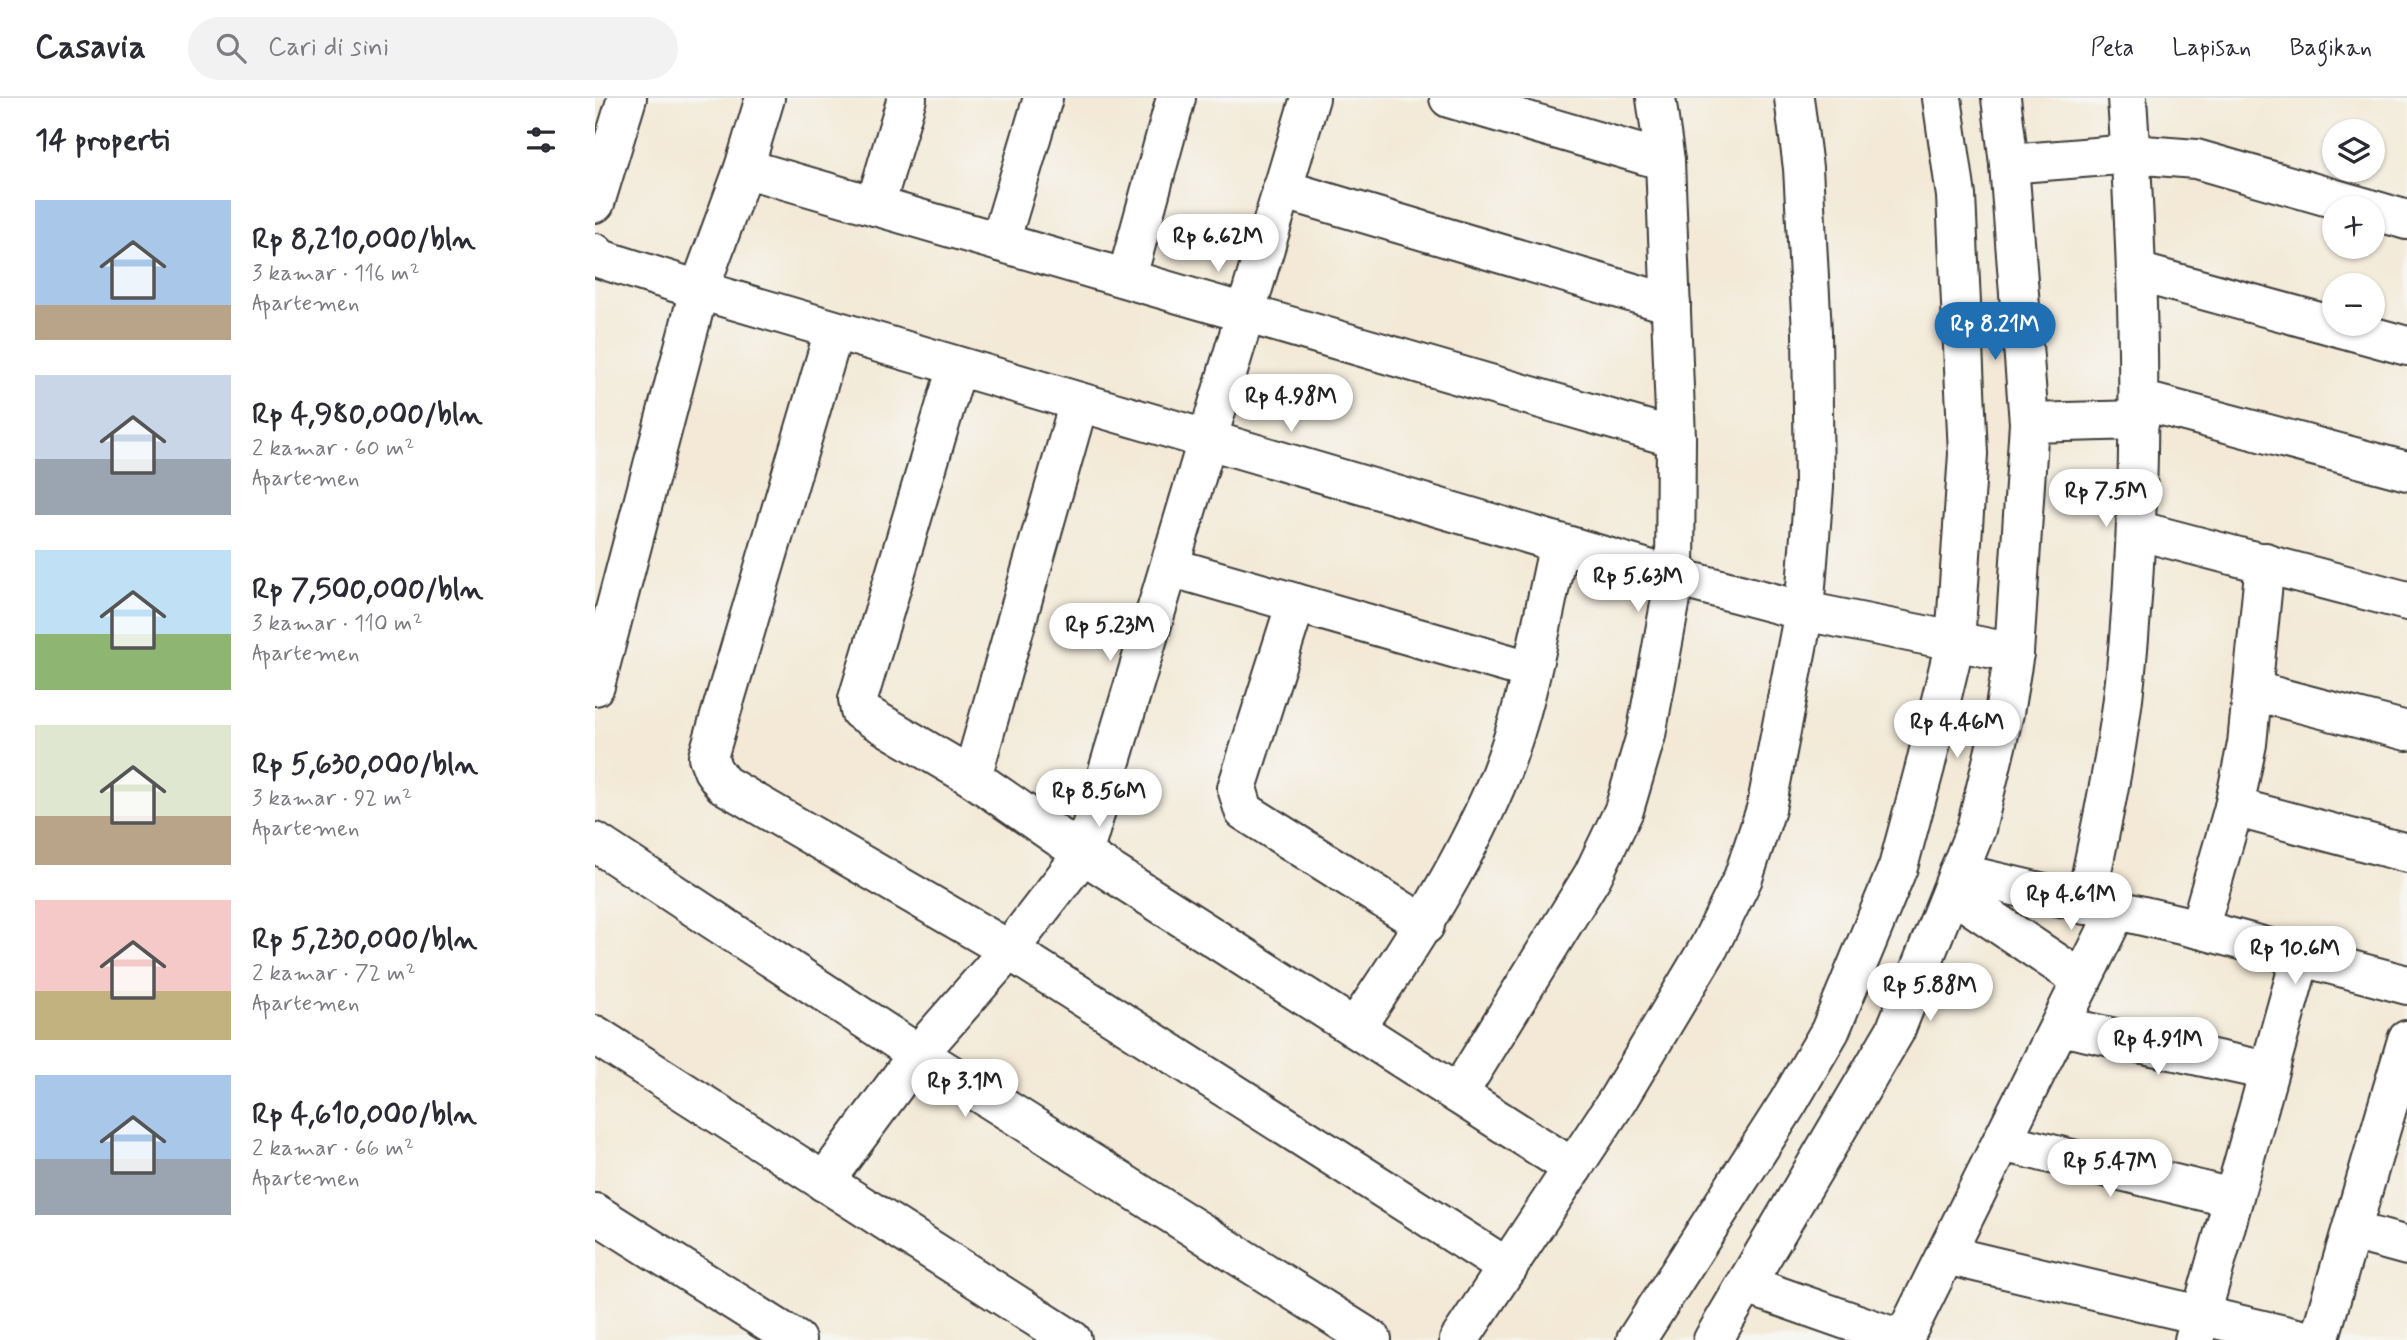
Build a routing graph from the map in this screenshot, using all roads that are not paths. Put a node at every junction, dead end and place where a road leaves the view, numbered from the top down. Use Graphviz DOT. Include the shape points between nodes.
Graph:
graph roads {
  1 [pos="627,98"];
  2 [pos="765,98"];
  3 [pos="907,98"];
  4 [pos="1043,98"];
  5 [pos="1176,98"];
  6 [pos="1310,98"];
  7 [pos="1449,98"];
  8 [pos="1655,98"];
  9 [pos="1794,98"];
  10 [pos="1942,98"];
  11 [pos="2001,98"];
  12 [pos="2127,98"];
  13 [pos="2131,154"];
  14 [pos="1665,161"];
  15 [pos="2009,164"];
  16 [pos="744,169"];
  17 [pos="1282,189"];
  18 [pos="2325,196"];
  19 [pos="595,203"];
  20 [pos="875,206"];
  21 [pos="2385,214"];
  22 [pos="2407,220"];
  23 [pos="1000,242"];
  24 [pos="595,253"];
  25 [pos="2137,272"];
  26 [pos="1127,277"];
  27 [pos="699,290"];
  28 [pos="1671,304"];
  29 [pos="1246,313"];
  30 [pos="834,331"];
  31 [pos="2407,346"];
  32 [pos="957,367"];
  33 [pos="1079,402"];
  34 [pos="2140,410"];
  35 [pos="2029,423"];
  36 [pos="1676,438"];
  37 [pos="1207,440"];
  38 [pos="2407,471"];
  39 [pos="2136,530"];
  40 [pos="1559,544"];
  41 [pos="2265,562"];
  42 [pos="1170,566"];
  43 [pos="1675,577"];
  44 [pos="2407,601"];
  45 [pos="1296,603"];
  46 [pos="1804,611"];
  47 [pos="1985,647"];
  48 [pos="1530,670"];
  49 [pos="595,686"];
  50 [pos="2254,691"];
  51 [pos="2407,731"];
  52 [pos="972,776"];
  53 [pos="2234,807"];
  54 [pos="595,842"];
  55 [pos="2407,853"];
  56 [pos="1083,854"];
  57 [pos="1955,883"];
  58 [pos="2101,909"];
  59 [pos="1425,925"];
  60 [pos="2199,929"];
  61 [pos="1009,950"];
  62 [pos="2301,956"];
  63 [pos="2082,980"];
  64 [pos="2407,985"];
  65 [pos="2060,1026"];
  66 [pos="1355,1028"];
  67 [pos="595,1035"];
  68 [pos="2407,1040"];
  69 [pos="918,1054"];
  70 [pos="2268,1071"];
  71 [pos="1458,1094"];
  72 [pos="2396,1122"];
  73 [pos="2002,1142"];
  74 [pos="1573,1168"];
  75 [pos="824,1182"];
  76 [pos="2232,1198"];
  77 [pos="595,1213"];
  78 [pos="2352,1231"];
  79 [pos="2407,1246"];
  80 [pos="1946,1255"];
  81 [pos="1508,1268"];
  82 [pos="1747,1285"];
  83 [pos="2198,1327"];
  84 [pos="796,1340"];
  85 [pos="1072,1340"];
  86 [pos="1372,1340"];
  87 [pos="1459,1340"];
  88 [pos="1636,1340"];
  89 [pos="1713,1340"];
  90 [pos="1903,1340"];
  91 [pos="2305,1340"];
  92 [pos="2319,1340"];
  1 -- 19 [label="street"];
  2 -- 16 [label="street"];
  3 -- 20 [label="street"];
  4 -- 23 [label="street"];
  5 -- 26 [label="street"];
  6 -- 17 [label="street"];
  7 -- 14 [label="street"];
  8 -- 14 [label="street"];
  9 -- 46 [label="street" via="1803,169 1812,332 1814,487"];
  10 -- 47 [label="street" via="1956,195 1968,454"];
  11 -- 15 [label="street"];
  12 -- 13 [label="street"];
  13 -- 15 [label="street"];
  13 -- 18 [label="street" via="2196,159"];
  13 -- 25 [label="street"];
  14 -- 28 [label="street"];
  15 -- 35 [label="street"];
  16 -- 20 [label="street"];
  16 -- 27 [label="street"];
  17 -- 28 [label="street"];
  17 -- 29 [label="street"];
  20 -- 23 [label="street"];
  21 -- 22 [label="street"];
  23 -- 26 [label="street"];
  24 -- 27 [label="street" via="601,259"];
  25 -- 31 [label="street"];
  25 -- 34 [label="street"];
  26 -- 29 [label="street"];
  27 -- 30 [label="street"];
  27 -- 49 [label="street"];
  28 -- 36 [label="street"];
  29 -- 36 [label="street"];
  29 -- 37 [label="street"];
  30 -- 32 [label="street"];
  30 -- 61 [label="street" via="708,757 723,784"];
  32 -- 33 [label="street"];
  32 -- 52 [label="street" via="858,706 865,716"];
  33 -- 37 [label="street"];
  33 -- 52 [label="street"];
  34 -- 35 [label="street"];
  34 -- 38 [label="street"];
  34 -- 39 [label="street"];
  35 -- 47 [label="street"];
  36 -- 43 [label="street"];
  37 -- 40 [label="street"];
  37 -- 42 [label="street"];
  39 -- 41 [label="street"];
  39 -- 58 [label="street"];
  40 -- 43 [label="street"];
  40 -- 48 [label="street"];
  41 -- 44 [label="street"];
  41 -- 50 [label="street"];
  42 -- 45 [label="street"];
  42 -- 56 [label="street"];
  43 -- 46 [label="street"];
  43 -- 71 [label="street" via="1646,735 1624,810 1593,875"];
  45 -- 48 [label="street"];
  45 -- 59 [label="street" via="1237,788 1238,799 1244,811"];
  46 -- 47 [label="street"];
  46 -- 74 [label="street" via="1766,809 1743,878 1709,947"];
  47 -- 57 [label="street" via="1989,779"];
  47 -- 88 [label="street" via="1830,1031"];
  48 -- 59 [label="street" via="1496,784"];
  50 -- 51 [label="street"];
  50 -- 53 [label="street"];
  52 -- 56 [label="street"];
  53 -- 55 [label="street"];
  53 -- 60 [label="street"];
  54 -- 69 [label="street"];
  56 -- 61 [label="street"];
  56 -- 66 [label="street"];
  57 -- 58 [label="street"];
  57 -- 63 [label="street"];
  57 -- 82 [label="street" via="1895,1031"];
  58 -- 60 [label="street"];
  58 -- 63 [label="street"];
  59 -- 66 [label="street"];
  60 -- 62 [label="street"];
  61 -- 69 [label="street"];
  61 -- 81 [label="street"];
  62 -- 64 [label="street"];
  62 -- 70 [label="street"];
  63 -- 65 [label="street"];
  65 -- 70 [label="street"];
  65 -- 73 [label="street"];
  66 -- 71 [label="street"];
  67 -- 75 [label="street"];
  68 -- 72 [label="street"];
  69 -- 75 [label="street"];
  69 -- 86 [label="street"];
  70 -- 76 [label="street"];
  71 -- 74 [label="street"];
  72 -- 78 [label="street"];
  73 -- 76 [label="street"];
  73 -- 80 [label="street"];
  74 -- 81 [label="street"];
  75 -- 85 [label="street"];
  76 -- 83 [label="street"];
  77 -- 84 [label="street"];
  78 -- 79 [label="street"];
  78 -- 92 [label="street"];
  80 -- 83 [label="street"];
  80 -- 90 [label="street"];
  81 -- 87 [label="street"];
  82 -- 89 [label="street"];
  82 -- 90 [label="street"];
  83 -- 91 [label="street"];
}
